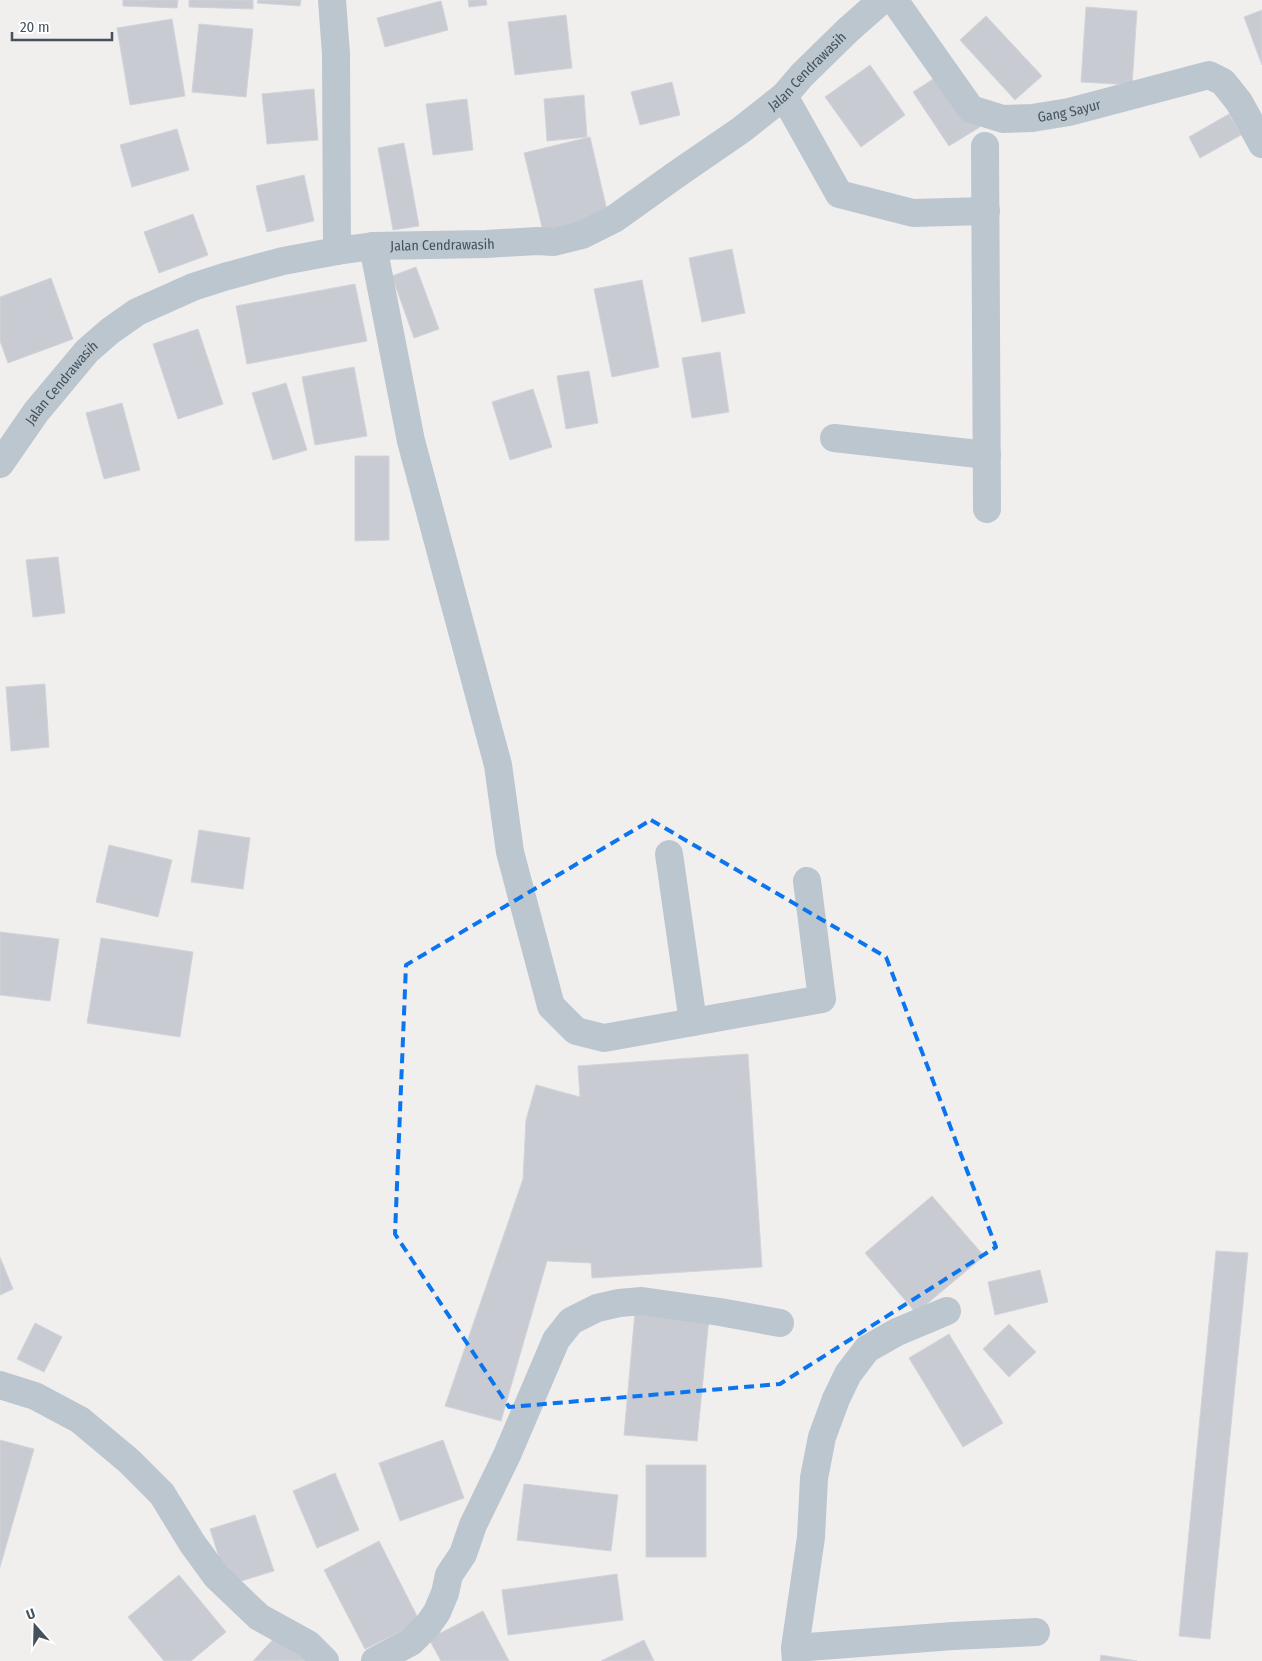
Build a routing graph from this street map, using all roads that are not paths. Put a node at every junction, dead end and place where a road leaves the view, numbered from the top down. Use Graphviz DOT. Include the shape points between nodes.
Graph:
graph roads {
  1 [pos="332,0"];
  2 [pos="882,0"];
  3 [pos="894,0"];
  4 [pos="784,96"];
  5 [pos="1262,144"];
  6 [pos="985,146"];
  7 [pos="986,211"];
  8 [pos="373,246"];
  9 [pos="337,251"];
  10 [pos="834,438"];
  11 [pos="987,455"];
  12 [pos="0,464"];
  13 [pos="987,509"];
  14 [pos="668,854"];
  15 [pos="808,881"];
  16 [pos="693,1022"];
  17 [pos="947,1310"];
  18 [pos="780,1323"];
  19 [pos="0,1385"];
  20 [pos="1036,1632"];
  21 [pos="795,1654"];
  22 [pos="325,1661"];
  23 [pos="375,1661"];
  1 -- 9 [label="street" via="336,54"];
  2 -- 4 [label="street, Jalan Cendrawasih"];
  3 -- 5 [label="street, Gang Sayur" via="971,109 1003,119 1032,118 1069,112 1209,75 1223,82 1239,102"];
  4 -- 7 [label="street" via="839,194 913,213"];
  4 -- 8 [label="street, Jalan Cendrawasih" via="614,219 582,235 554,242"];
  6 -- 7 [label="street"];
  7 -- 11 [label="street"];
  8 -- 9 [label="street, Jalan Cendrawasih"];
  8 -- 16 [label="street" via="411,441 498,765 510,852 551,1006 576,1031 604,1038"];
  9 -- 12 [label="street, Jalan Cendrawasih" via="224,277 137,312 87,351 36,412"];
  10 -- 11 [label="street"];
  11 -- 13 [label="street"];
  14 -- 16 [label="street"];
  15 -- 16 [label="street" via="822,999"];
  17 -- 21 [label="street" via="867,1349 848,1374 836,1399 822,1437 814,1478 811,1537"];
  18 -- 23 [label="street" via="642,1301 597,1308 571,1321 556,1340 463,1554 449,1575 437,1612 411,1642"];
  19 -- 22 [label="street" via="35,1396 80,1420 129,1461 162,1494 216,1576 259,1617 308,1644"];
  20 -- 21 [label="street" via="953,1636"];
}
